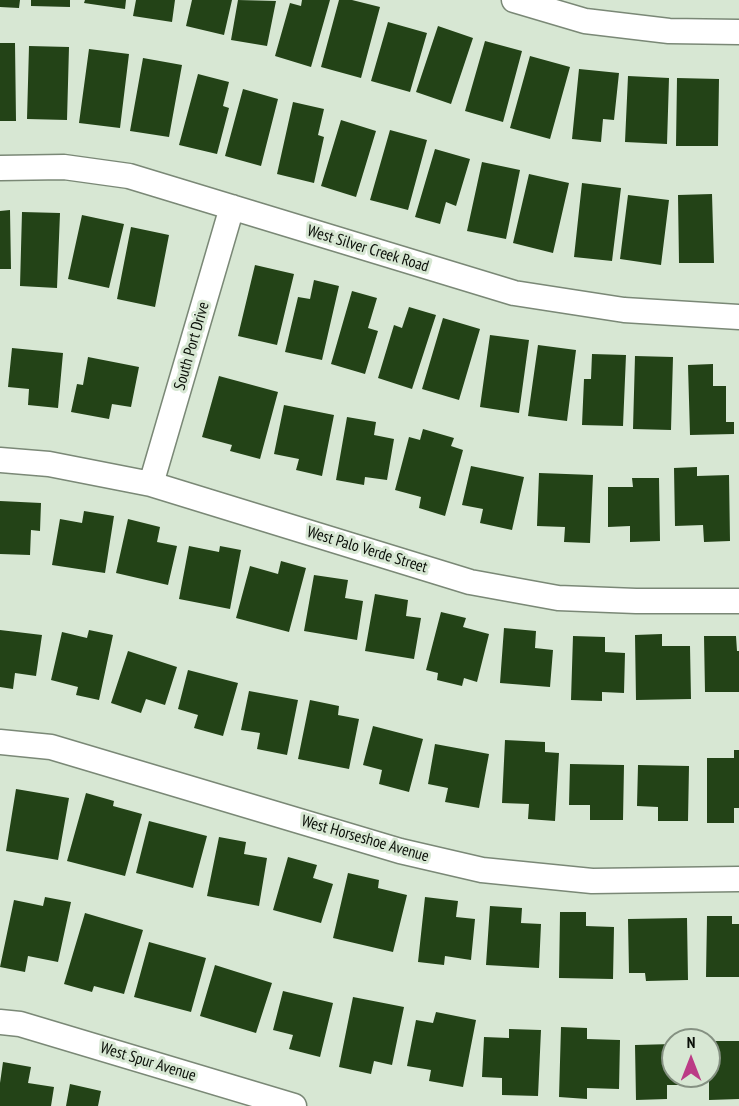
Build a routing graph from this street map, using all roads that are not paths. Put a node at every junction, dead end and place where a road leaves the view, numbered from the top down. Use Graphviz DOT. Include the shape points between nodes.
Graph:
graph roads {
  1 [pos="514,0"];
  2 [pos="739,32"];
  3 [pos="0,168"];
  4 [pos="232,207"];
  5 [pos="739,317"];
  6 [pos="0,460"];
  7 [pos="152,484"];
  8 [pos="739,602"];
  9 [pos="0,742"];
  10 [pos="739,879"];
  11 [pos="0,1022"];
  12 [pos="294,1106"];
  1 -- 2 [label="street" via="585,21 669,31"];
  3 -- 4 [label="street, West Silver Creek Road" via="64,167 129,176"];
  4 -- 5 [label="street, West Silver Creek Road" via="514,293 624,310"];
  4 -- 7 [label="street, South Port Drive"];
  6 -- 7 [label="street, West Palo Verde Street" via="49,464"];
  7 -- 8 [label="street, West Palo Verde Street" via="470,582 558,598"];
  9 -- 10 [label="street, West Horseshoe Avenue" via="51,747 400,851 482,870 591,881"];
  11 -- 12 [label="street, West Spur Avenue" via="20,1024"];
}
